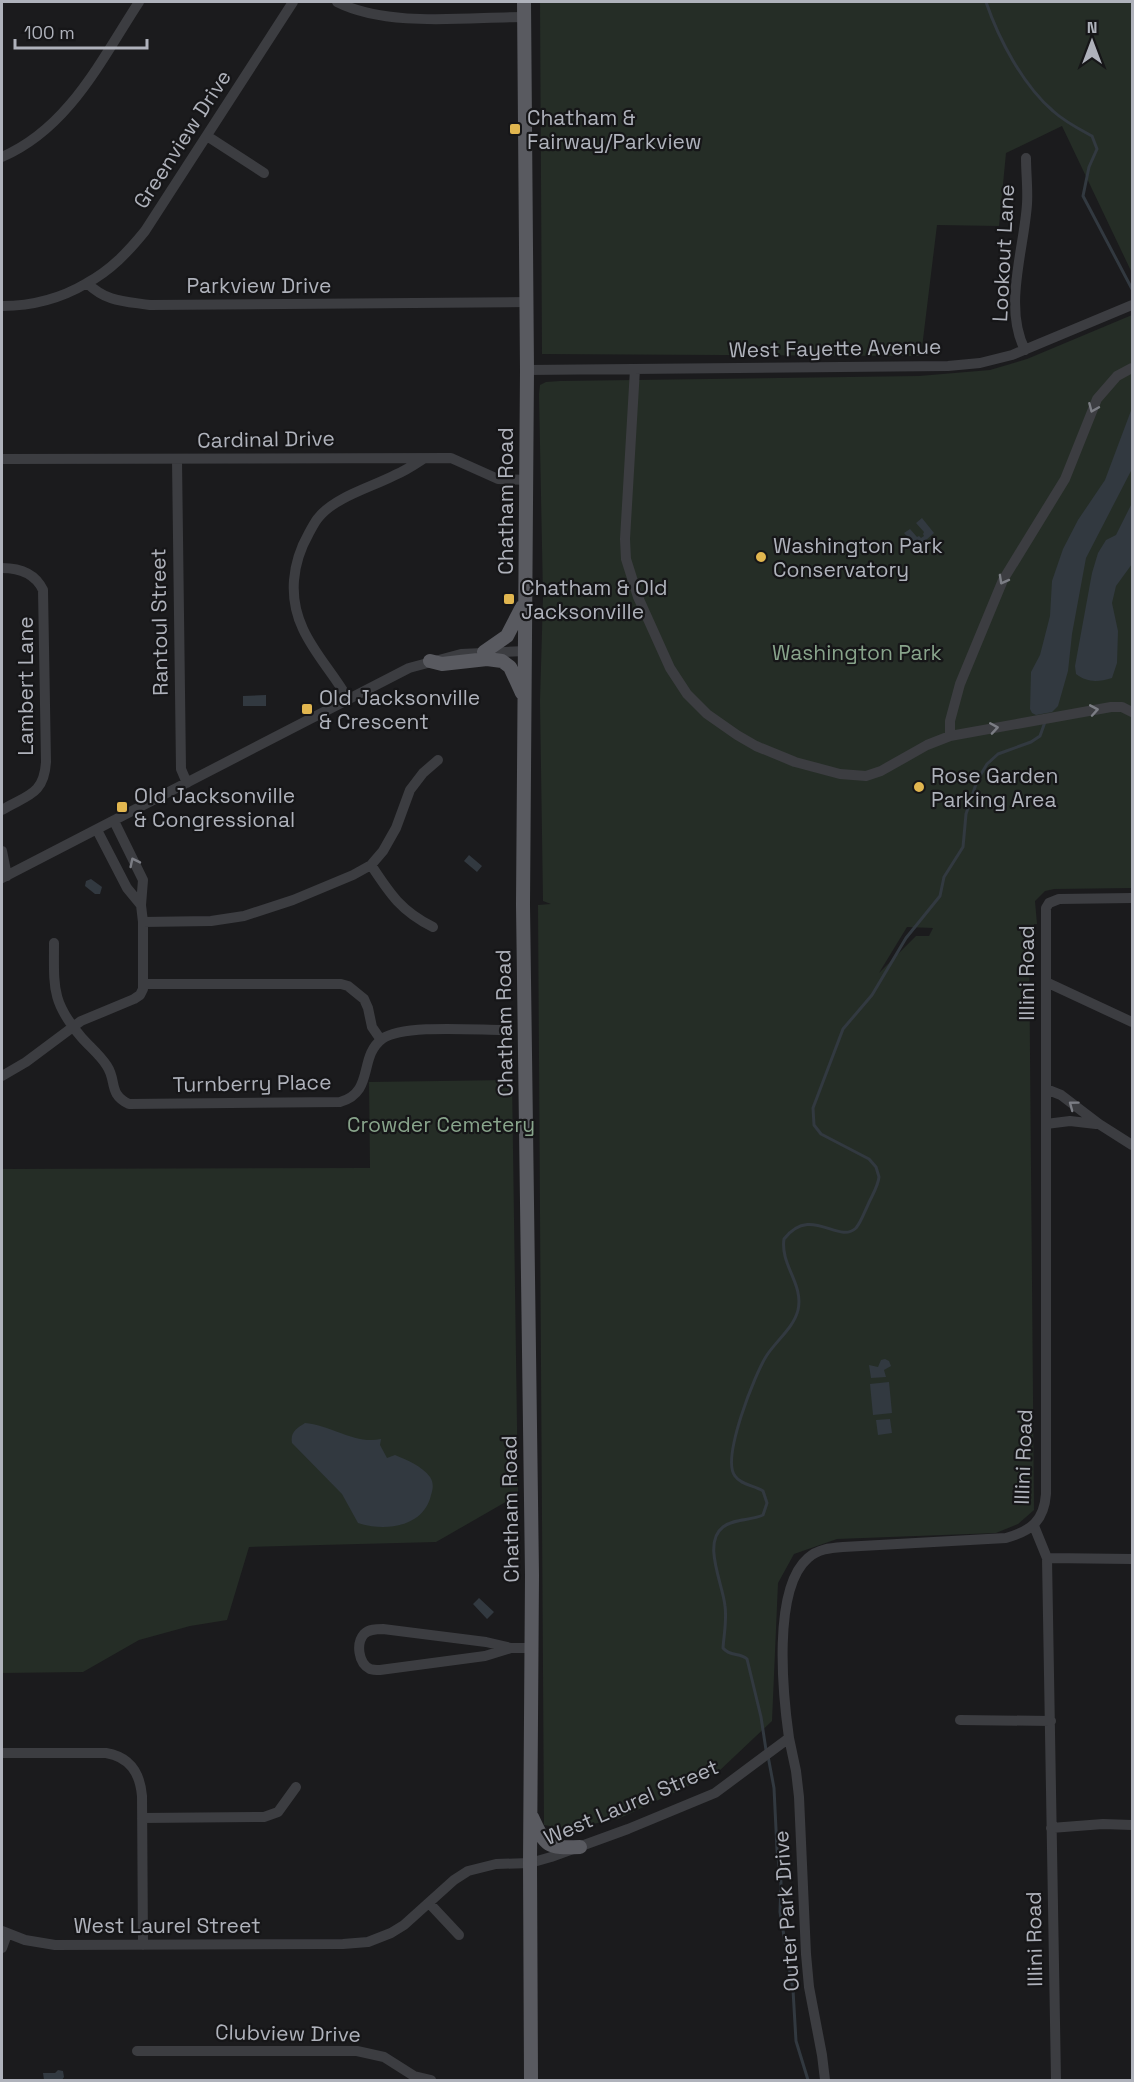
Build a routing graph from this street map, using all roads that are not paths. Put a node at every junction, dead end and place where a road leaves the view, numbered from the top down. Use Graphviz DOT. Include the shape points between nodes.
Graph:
graph roads {
  1 [pos="139,2"];
  2 [pos="293,2"];
  3 [pos="337,2"];
  4 [pos="524,2"];
  5 [pos="524,17"];
  6 [pos="207,136"];
  7 [pos="2,157"];
  8 [pos="1026,158"];
  9 [pos="264,173"];
  10 [pos="87,283"];
  11 [pos="527,302"];
  12 [pos="1132,305"];
  13 [pos="2,306"];
  14 [pos="1025,350"];
  15 [pos="1132,368"];
  16 [pos="634,369"];
  17 [pos="527,370"];
  18 [pos="2,459"];
  19 [pos="423,459"];
  20 [pos="177,460"];
  21 [pos="527,480"];
  22 [pos="2,568"];
  23 [pos="526,600"];
  24 [pos="525,651"];
  25 [pos="484,652"];
  26 [pos="430,661"];
  27 [pos="348,699"];
  28 [pos="525,703"];
  29 [pos="1132,712"];
  30 [pos="950,736"];
  31 [pos="438,760"];
  32 [pos="188,783"];
  33 [pos="2,810"];
  34 [pos="114,821"];
  35 [pos="96,830"];
  36 [pos="2,851"];
  37 [pos="371,865"];
  38 [pos="4,877"];
  39 [pos="1132,898"];
  40 [pos="141,905"];
  41 [pos="143,922"];
  42 [pos="433,927"];
  43 [pos="54,943"];
  44 [pos="1046,982"];
  45 [pos="142,990"];
  46 [pos="1132,1022"];
  47 [pos="73,1026"];
  48 [pos="503,1030"];
  49 [pos="381,1040"];
  50 [pos="2,1076"];
  51 [pos="1046,1089"];
  52 [pos="1046,1124"];
  53 [pos="1099,1124"];
  54 [pos="1132,1144"];
  55 [pos="1034,1526"];
  56 [pos="1047,1558"];
  57 [pos="1132,1559"];
  58 [pos="511,1648"];
  59 [pos="532,1648"];
  60 [pos="960,1720"];
  61 [pos="1051,1721"];
  62 [pos="789,1738"];
  63 [pos="2,1753"];
  64 [pos="296,1787"];
  65 [pos="531,1814"];
  66 [pos="142,1818"];
  67 [pos="1132,1825"];
  68 [pos="1051,1828"];
  69 [pos="580,1847"];
  70 [pos="530,1863"];
  71 [pos="429,1903"];
  72 [pos="4,1932"];
  73 [pos="459,1935"];
  74 [pos="143,1945"];
  75 [pos="2,1948"];
  76 [pos="137,2051"];
  77 [pos="431,2080"];
  78 [pos="531,2080"];
  79 [pos="825,2080"];
  80 [pos="1056,2080"];
  1 -- 7 [label="street" via="74,102 39,135"];
  2 -- 6 [label="street, Greenview Drive"];
  3 -- 5 [label="street" via="407,18"];
  4 -- 5 [label="main road, Chatham Road"];
  5 -- 11 [label="main road, Chatham Road"];
  6 -- 9 [label="street"];
  6 -- 10 [label="street, Greenview Drive" via="133,246 110,269"];
  8 -- 14 [label="street, Lookout Lane" via="1027,203 1015,319"];
  10 -- 11 [label="street, Parkview Drive" via="100,295 150,305"];
  10 -- 13 [label="street" via="44,302"];
  11 -- 17 [label="main road, Chatham Road"];
  12 -- 14 [label="street, West Fayette Avenue"];
  14 -- 16 [label="street, West Fayette Avenue" via="998,359 948,366"];
  15 -- 30 [label="street, one-way" via="1117,376 1097,399 1065,478 1003,580 957,693"];
  16 -- 17 [label="street, West Fayette Avenue"];
  16 -- 30 [label="street" via="626,559 648,622 687,694 713,719 756,746 812,767 855,777 881,771"];
  17 -- 21 [label="main road, Chatham Road"];
  18 -- 20 [label="street, Cardinal Drive"];
  19 -- 20 [label="street, Cardinal Drive"];
  19 -- 21 [label="street, Cardinal Drive" via="451,458 498,479"];
  19 -- 27 [label="street" via="340,501 319,516 294,565 293,584 302,627 315,653"];
  20 -- 32 [label="street, Rantoul Street" via="181,769"];
  21 -- 23 [label="main road, Chatham Road"];
  22 -- 33 [label="street, Lambert Lane" via="30,574 43,590 45,774 38,789"];
  23 -- 24 [label="main road, Chatham Road"];
  23 -- 25 [label="main road" via="512,630"];
  24 -- 25 [label="street"];
  24 -- 28 [label="main road, Chatham Road"];
  25 -- 26 [label="street"];
  26 -- 27 [label="street"];
  26 -- 28 [label="main road" via="502,661 510,667"];
  27 -- 32 [label="street"];
  28 -- 59 [label="main road, Chatham Road" via="523,905"];
  30 -- 29 [label="street, one-way" via="1111,707"];
  31 -- 37 [label="street" via="410,790 391,840"];
  32 -- 34 [label="street"];
  34 -- 35 [label="street"];
  40 -- 34 [label="street, one-way" via="143,880"];
  35 -- 38 [label="street"];
  35 -- 40 [label="street" via="127,888"];
  36 -- 38 [label="street"];
  37 -- 41 [label="street" via="244,916 211,921"];
  37 -- 42 [label="street" via="402,908"];
  39 -- 44 [label="street, Illini Road" via="1065,898 1049,903 1045,915"];
  40 -- 41 [label="street"];
  41 -- 45 [label="street"];
  43 -- 47 [label="street, Turnberry Place" via="54,988"];
  44 -- 46 [label="street"];
  44 -- 51 [label="street, Illini Road"];
  45 -- 47 [label="street"];
  45 -- 49 [label="street" via="341,984 364,999 372,1027"];
  47 -- 49 [label="street, Turnberry Place" via="108,1067 115,1093 129,1104 345,1100 359,1091 371,1053"];
  47 -- 50 [label="street"];
  48 -- 49 [label="street" via="409,1030"];
  51 -- 52 [label="street, Illini Road"];
  53 -- 51 [label="street, one-way"];
  52 -- 53 [label="street"];
  52 -- 55 [label="street, Illini Road" via="1046,1494 1044,1510"];
  53 -- 54 [label="street"];
  55 -- 56 [label="street, Illini Road"];
  55 -- 62 [label="street" via="1006,1538 843,1547 826,1549 808,1558 795,1575 786,1604 784,1682"];
  56 -- 57 [label="street"];
  56 -- 61 [label="street, Illini Road"];
  58 -- 58 [label="street" via="485,1656 380,1670 369,1669 360,1655 361,1641 371,1629"];
  58 -- 59 [label="street"];
  59 -- 65 [label="main road, Chatham Road"];
  60 -- 61 [label="street"];
  61 -- 68 [label="street, Illini Road"];
  62 -- 69 [label="street, West Laurel Street" via="715,1793"];
  62 -- 79 [label="street, Outer Park Drive" via="799,1797 809,1987"];
  63 -- 66 [label="street" via="106,1753 121,1757 138,1774"];
  64 -- 66 [label="street" via="278,1812 264,1817"];
  65 -- 69 [label="main road" via="548,1845"];
  65 -- 70 [label="main road, Chatham Road"];
  66 -- 74 [label="street"];
  67 -- 68 [label="street"];
  68 -- 80 [label="street, Illini Road"];
  69 -- 70 [label="street, West Laurel Street"];
  70 -- 71 [label="street, West Laurel Street" via="496,1864 468,1871"];
  70 -- 78 [label="main road, Chatham Road"];
  71 -- 73 [label="street"];
  71 -- 74 [label="street, West Laurel Street" via="391,1934 368,1942"];
  72 -- 74 [label="street, West Laurel Street" via="55,1945"];
  72 -- 75 [label="street"];
  76 -- 77 [label="street, Clubview Drive" via="357,2051 384,2057 414,2076"];
}
